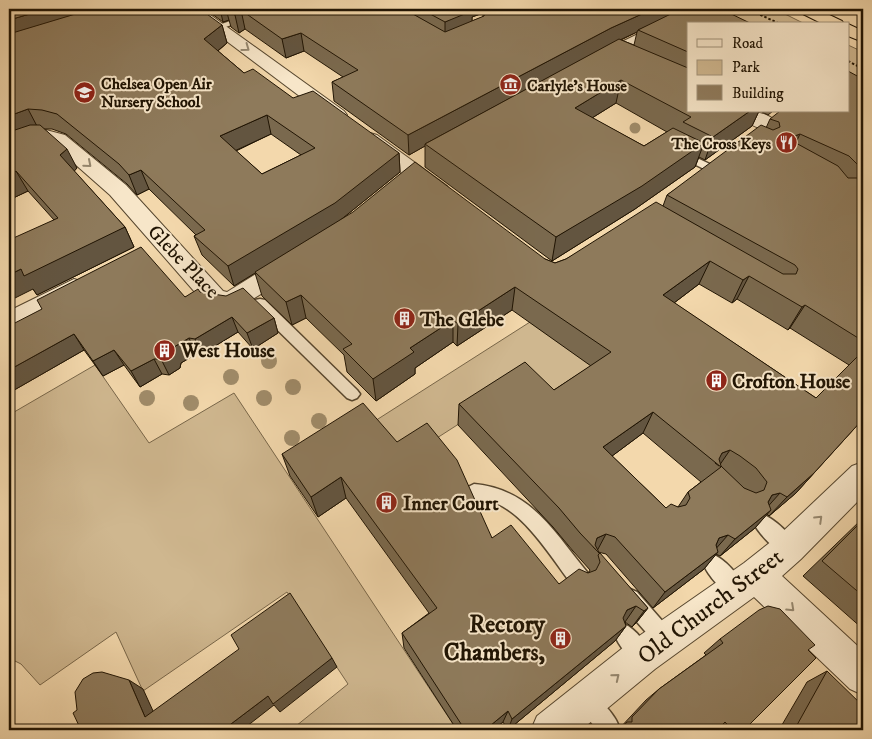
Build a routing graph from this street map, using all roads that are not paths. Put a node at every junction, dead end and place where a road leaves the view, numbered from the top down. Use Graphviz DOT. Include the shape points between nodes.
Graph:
graph roads {
  1 [pos="192,9"];
  2 [pos="272,9"];
  3 [pos="805,9"];
  4 [pos="710,10"];
  5 [pos="687,22"];
  6 [pos="687,22"];
  7 [pos="832,22"];
  8 [pos="217,27"];
  9 [pos="850,30"];
  10 [pos="863,37"];
  11 [pos="579,71"];
  12 [pos="742,112"];
  13 [pos="788,112"];
  14 [pos="768,125"];
  15 [pos="747,141"];
  16 [pos="668,146"];
  17 [pos="9,148"];
  18 [pos="718,163"];
  19 [pos="416,166"];
  20 [pos="688,184"];
  21 [pos="398,189"];
  22 [pos="455,203"];
  23 [pos="305,255"];
  24 [pos="96,278"];
  25 [pos="246,291"];
  26 [pos="9,322"];
  27 [pos="352,394"];
  28 [pos="863,476"];
  29 [pos="474,492"];
  30 [pos="762,522"];
  31 [pos="789,548"];
  32 [pos="712,563"];
  33 [pos="580,579"];
  34 [pos="746,582"];
  35 [pos="616,583"];
  36 [pos="644,643"];
  37 [pos="863,676"];
  38 [pos="551,730"];
  1 -- 8 [label="street"];
  2 -- 8 [label="lane"];
  3 -- 7 [label="highway"];
  4 -- 5 [label="street"];
  6 -- 11 [label="street" via="622,56"];
  8 -- 19 [label="street, one-way" via="356,129"];
  9 -- 10 [label="highway"];
  12 -- 14 [label="street"];
  13 -- 14 [label="street"];
  14 -- 15 [label="street"];
  16 -- 18 [label="lane"];
  17 -- 25 [label="street, Glebe Place, one-way" via="40,136 52,135 118,190 156,247 216,300 231,301"];
  18 -- 20 [label="street"];
  19 -- 21 [label="street"];
  19 -- 22 [label="street"];
  23 -- 25 [label="street, Glebe Place"];
  24 -- 26 [label="street"];
  25 -- 27 [label="lane"];
  31 -- 28 [label="street, Old Church Street, one-way"];
  29 -- 33 [label="lane" via="490,493 513,504"];
  30 -- 31 [label="lane"];
  31 -- 34 [label="street, Old Church Street"];
  32 -- 34 [label="lane"];
  34 -- 36 [label="street, Old Church Street"];
  34 -- 37 [label="street, one-way"];
  35 -- 36 [label="lane"];
  38 -- 36 [label="street, Old Church Street, one-way" via="598,715"];
}
